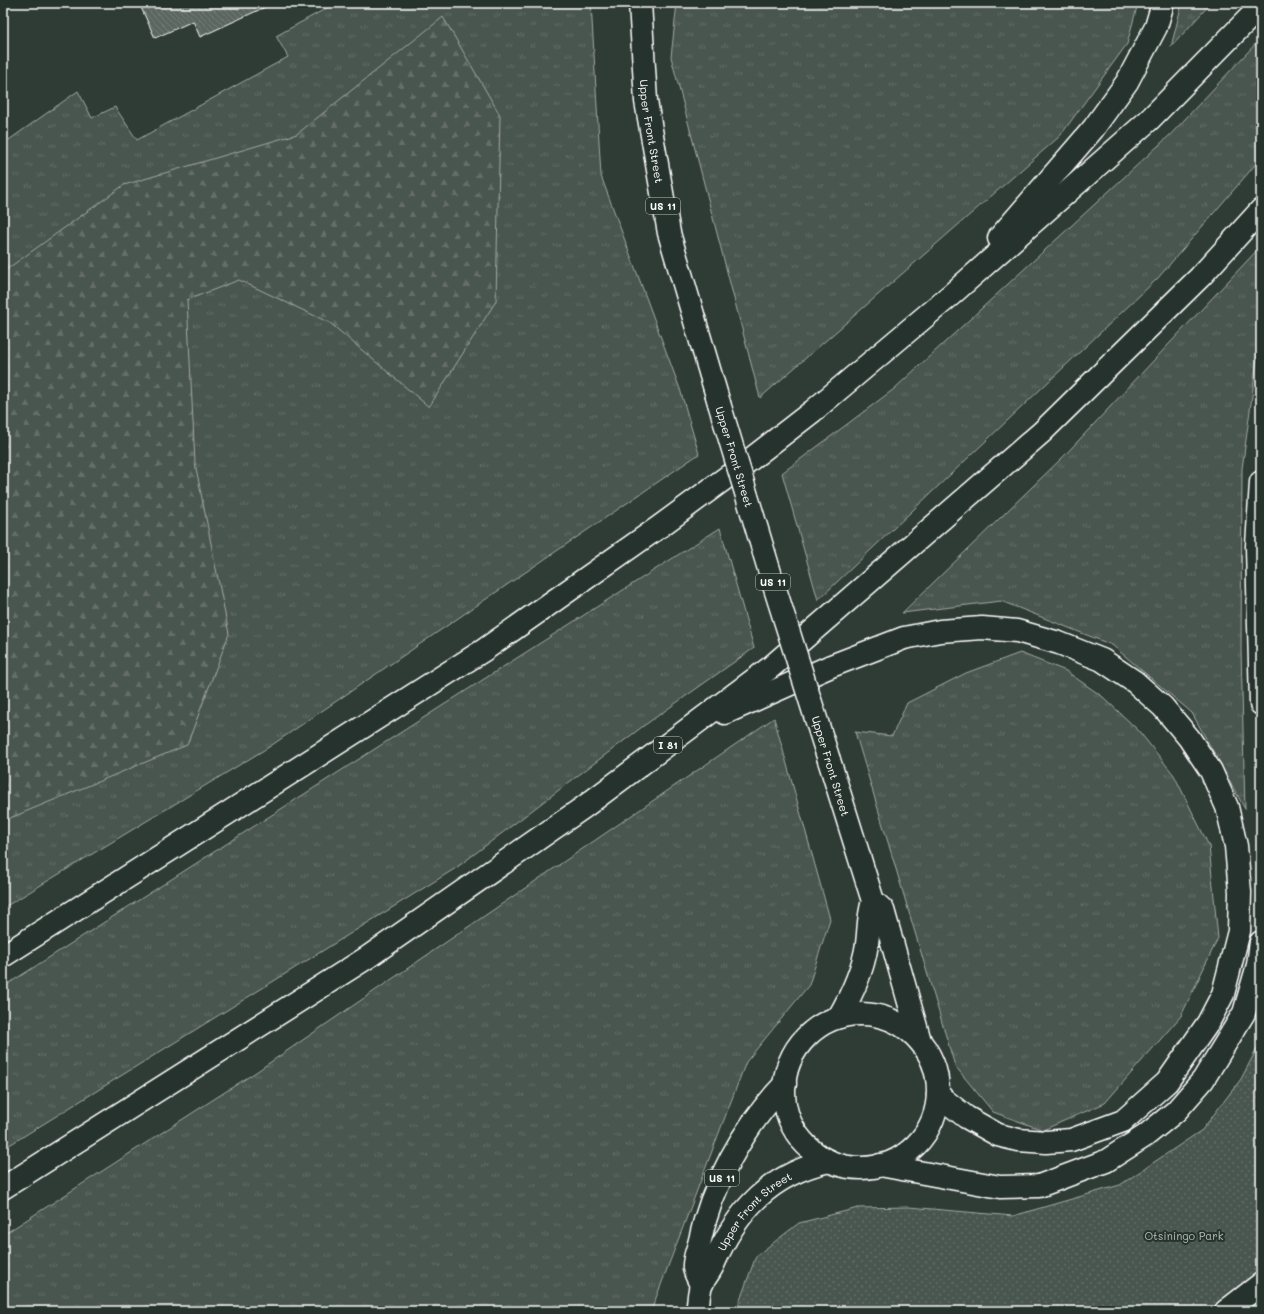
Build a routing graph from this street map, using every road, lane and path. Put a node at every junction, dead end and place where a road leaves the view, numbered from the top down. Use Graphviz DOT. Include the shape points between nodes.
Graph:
graph roads {
  1 [pos="640,3"];
  2 [pos="1163,3"];
  3 [pos="1261,6"];
  4 [pos="1261,210"];
  5 [pos="952,294"];
  6 [pos="1261,482"];
  7 [pos="1261,704"];
  8 [pos="689,729"];
  9 [pos="872,901"];
  10 [pos="1261,942"];
  11 [pos="3,956"];
  12 [pos="839,1017"];
  13 [pos="920,1041"];
  14 [pos="785,1084"];
  15 [pos="938,1095"];
  16 [pos="829,1161"];
  17 [pos="880,1166"];
  18 [pos="3,1188"];
  19 [pos="1261,1284"];
  20 [pos="701,1285"];
  21 [pos="697,1311"];
  22 [pos="1226,1311"];
  1 -- 9 [label="main road, Upper Front Street / US 11, bridge" via="646,101 668,233"];
  2 -- 5 [label="main road" via="1156,27 1123,88 1093,129"];
  3 -- 5 [label="main road" via="1149,120"];
  4 -- 8 [label="main road, I 81" via="1200,277 1042,432 771,667"];
  5 -- 11 [label="main road" via="742,466 557,599 406,701"];
  6 -- 7 [label="main road" via="1257,546"];
  8 -- 15 [label="main road" via="831,666 904,638 940,630 982,628 1017,632 1059,643 1102,660 1135,682 1163,707 1189,738 1211,771 1227,807 1236,846 1240,892 1239,931 1223,994 1208,1023 1167,1082 1123,1121 1071,1140 1046,1142 1018,1140 998,1135 966,1117"];
  8 -- 18 [label="main road, I 81" via="584,807 368,957"];
  9 -- 12 [label="main road, Upper Front Street / US 11" via="862,968"];
  9 -- 13 [label="main road, Upper Front Street / US 11" via="883,910"];
  10 -- 17 [label="main road" via="1258,965 1244,1013 1203,1080 1176,1111 1146,1136 1106,1161 1039,1186 1000,1187"];
  12 -- 13 [label="main road, Upper Front Street" via="859,1014 884,1017 902,1025"];
  12 -- 14 [label="main road, Upper Front Street / US 11" via="817,1028 802,1042 790,1064"];
  13 -- 15 [label="main road, Upper Front Street / US 11" via="929,1054 934,1068"];
  14 -- 16 [label="main road, Upper Front Street" via="786,1109 796,1132 812,1151"];
  14 -- 20 [label="main road, Upper Front Street / US 11" via="744,1137 714,1194 701,1232 694,1267"];
  15 -- 17 [label="main road, Upper Front Street / US 11" via="928,1126 916,1143 905,1153"];
  16 -- 17 [label="main road, Upper Front Street / US 11" via="853,1168"];
  16 -- 20 [label="main road, Upper Front Street / US 11" via="791,1173 755,1199 729,1231"];
  19 -- 22 [label="main road"];
  20 -- 21 [label="main road, Upper Front Street / US 11"];
}
